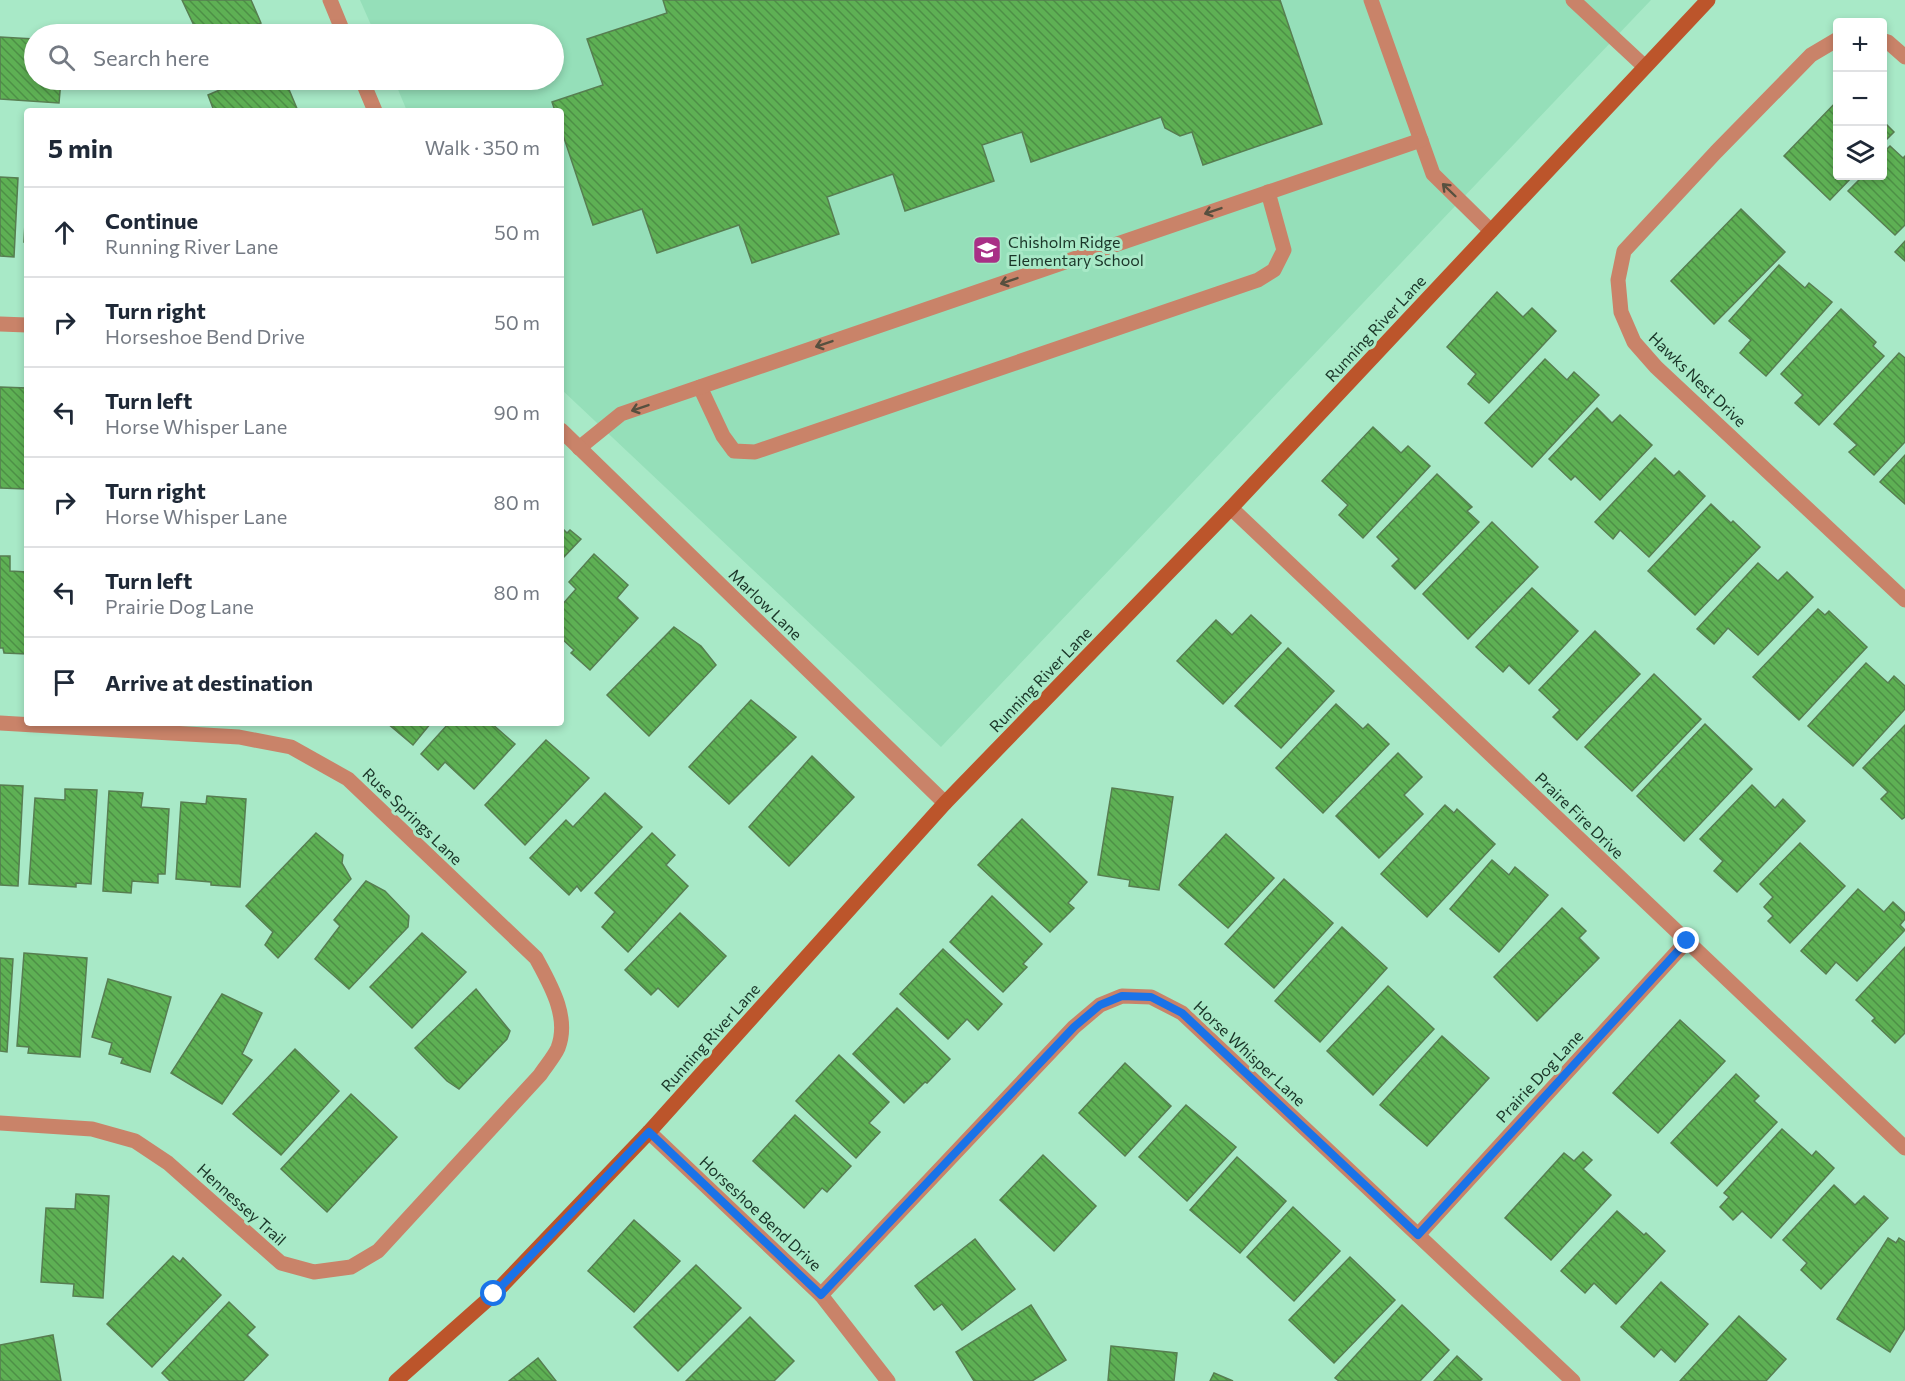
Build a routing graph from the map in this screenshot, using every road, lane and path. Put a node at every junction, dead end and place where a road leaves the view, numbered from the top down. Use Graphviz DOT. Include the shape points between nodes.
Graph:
graph roads {
  1 [pos="330,0"];
  2 [pos="1371,0"];
  3 [pos="1573,0"];
  4 [pos="1707,0"];
  5 [pos="340,24"];
  6 [pos="1833,42"];
  7 [pos="1887,42"];
  8 [pos="1905,57"];
  9 [pos="1645,67"];
  10 [pos="366,90"];
  11 [pos="374,108"];
  12 [pos="1421,140"];
  13 [pos="1268,192"];
  14 [pos="1491,231"];
  15 [pos="0,324"];
  16 [pos="24,326"];
  17 [pos="700,387"];
  18 [pos="564,433"];
  19 [pos="579,448"];
  20 [pos="1231,508"];
  21 [pos="1905,600"];
  22 [pos="0,723"];
  23 [pos="24,724"];
  24 [pos="51,726"];
  25 [pos="945,803"];
  26 [pos="1687,941"];
  27 [pos="0,1123"];
  28 [pos="649,1132"];
  29 [pos="1905,1148"];
  30 [pos="463,1161"];
  31 [pos="1418,1235"];
  32 [pos="821,1295"];
  33 [pos="396,1381"];
  34 [pos="888,1381"];
  35 [pos="1573,1381"];
  1 -- 5 [label="street"];
  2 -- 12 [label="street"];
  3 -- 9 [label="street"];
  4 -- 9 [label="street, Running River Lane"];
  6 -- 21 [label="street, Hawks Nest Drive" via="1810,55 1624,251 1618,280 1621,312 1634,342 1656,367"];
  7 -- 8 [label="street"];
  9 -- 14 [label="street, Running River Lane"];
  10 -- 11 [label="street"];
  12 -- 13 [label="street"];
  14 -- 12 [label="street, one-way" via="1433,174"];
  13 -- 17 [label="street, one-way"];
  13 -- 17 [label="street" via="1284,250 1274,270 1258,280 754,452 734,451"];
  14 -- 20 [label="street, Running River Lane"];
  15 -- 16 [label="street"];
  17 -- 19 [label="street, one-way" via="621,414"];
  18 -- 19 [label="street, Marlow Lane"];
  19 -- 25 [label="street, Marlow Lane"];
  20 -- 25 [label="street, Running River Lane"];
  20 -- 26 [label="street, Praire Fire Drive"];
  22 -- 23 [label="street, Ruse Springs Lane"];
  24 -- 30 [label="street, Ruse Springs Lane" via="239,737 291,747 348,779 536,958 554,991 562,1020 558,1047 540,1075"];
  25 -- 28 [label="street, Running River Lane"];
  26 -- 29 [label="street, Praire Fire Drive"];
  26 -- 31 [label="street, Prairie Dog Lane"];
  27 -- 30 [label="street, Hennessey Trail" via="92,1129 135,1142 168,1163 281,1263 314,1272 351,1267 378,1251"];
  28 -- 32 [label="street, Horseshoe Bend Drive"];
  28 -- 33 [label="street, Running River Lane" via="494,1294"];
  31 -- 32 [label="street, Horse Whisper Lane" via="1182,1013 1151,997 1122,996 1100,1005 1074,1027"];
  31 -- 35 [label="street, Horse Whisper Lane"];
  32 -- 34 [label="street, Horseshoe Bend Drive"];
}
